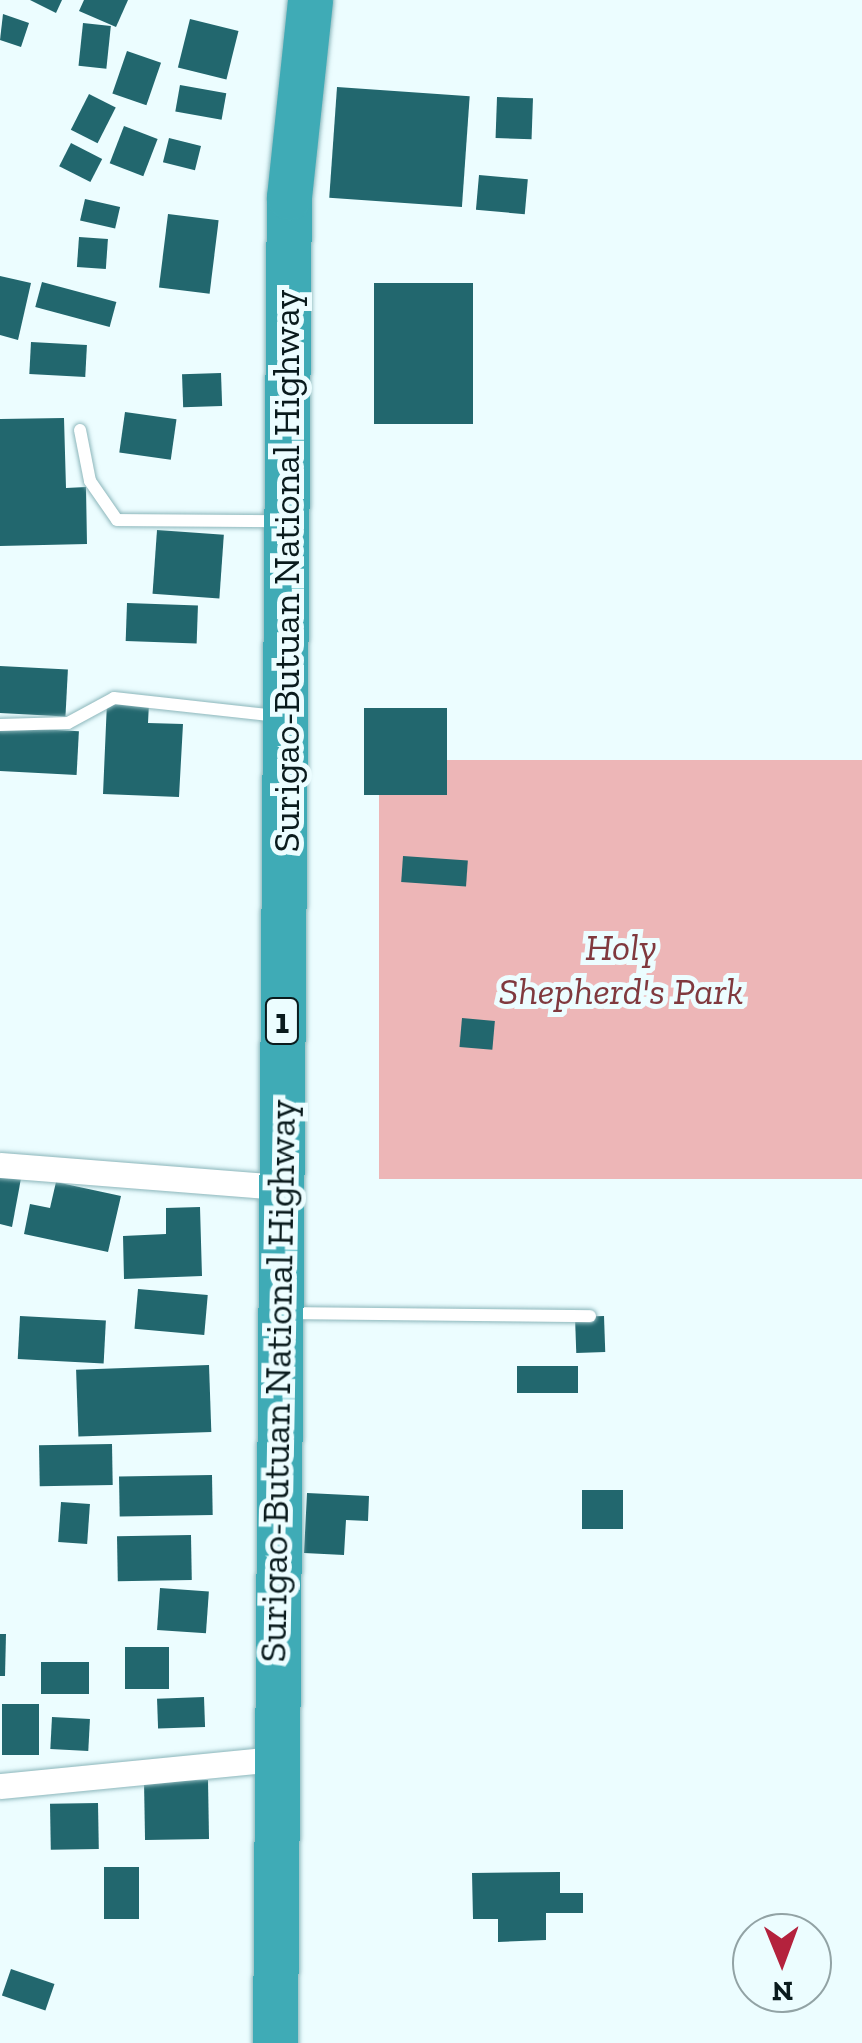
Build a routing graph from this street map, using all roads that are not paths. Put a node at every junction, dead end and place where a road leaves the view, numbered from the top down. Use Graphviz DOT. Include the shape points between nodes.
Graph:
graph roads {
  1 [pos="310,0"];
  2 [pos="80,430"];
  3 [pos="290,520"];
  4 [pos="289,717"];
  5 [pos="0,725"];
  6 [pos="0,1166"];
  7 [pos="280,1187"];
  8 [pos="284,1313"];
  9 [pos="590,1316"];
  10 [pos="273,1759"];
  11 [pos="0,1786"];
  12 [pos="275,2043"];
  1 -- 3 [label="highway, Surigao-Butuan National Highway / 1" via="289,198"];
  2 -- 3 [label="lane" via="90,481 118,520"];
  3 -- 4 [label="highway, Surigao-Butuan National Highway / 1"];
  4 -- 5 [label="lane" via="114,698 43,729"];
  4 -- 7 [label="highway, Surigao-Butuan National Highway / 1"];
  6 -- 7 [label="street"];
  7 -- 8 [label="highway, Surigao-Butuan National Highway / 1"];
  8 -- 9 [label="lane"];
  8 -- 10 [label="highway, Surigao-Butuan National Highway / 1"];
  10 -- 11 [label="street"];
  10 -- 12 [label="highway, Surigao-Butuan National Highway / 1"];
}
